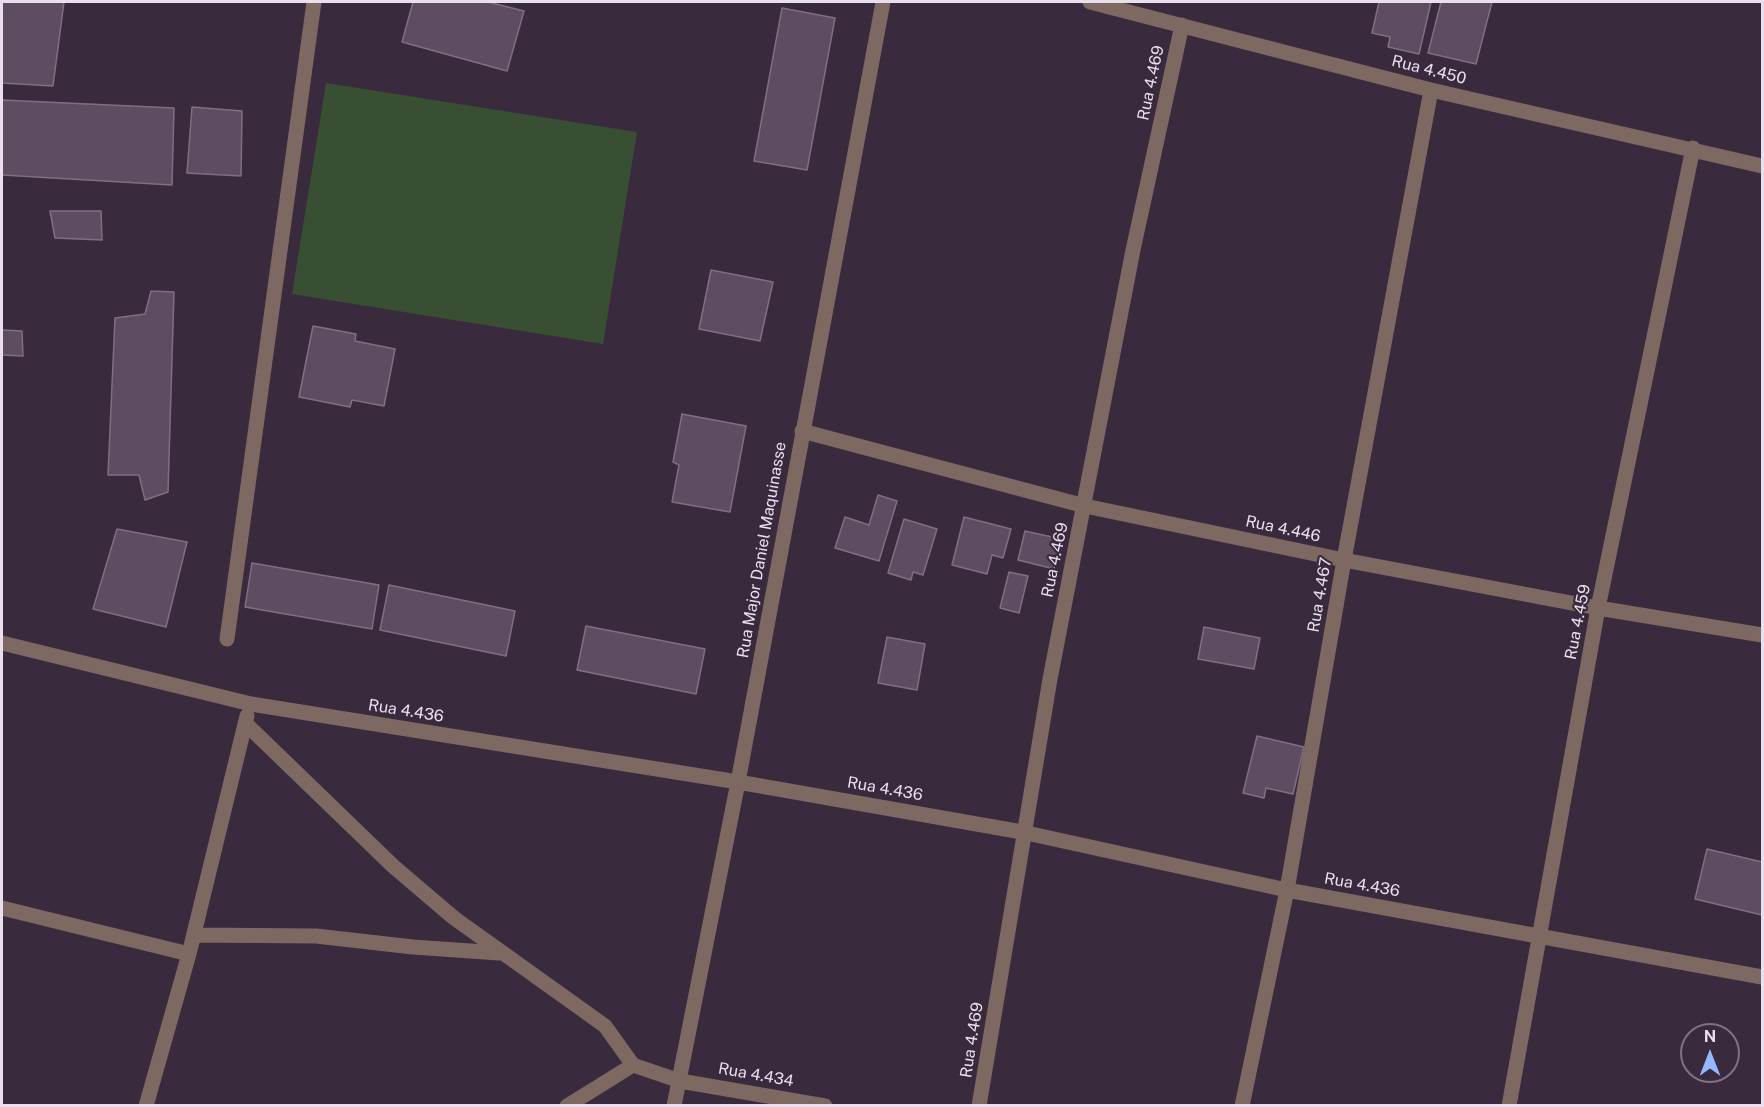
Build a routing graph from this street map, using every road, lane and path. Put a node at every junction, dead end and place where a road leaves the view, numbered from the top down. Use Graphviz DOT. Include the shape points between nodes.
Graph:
graph roads {
  1 [pos="314,2"];
  2 [pos="883,2"];
  3 [pos="1090,2"];
  4 [pos="1182,25"];
  5 [pos="1431,90"];
  6 [pos="1693,148"];
  7 [pos="1762,166"];
  8 [pos="802,432"];
  9 [pos="1085,506"];
  10 [pos="1344,560"];
  11 [pos="1598,608"];
  12 [pos="1762,635"];
  13 [pos="227,639"];
  14 [pos="2,643"];
  15 [pos="251,705"];
  16 [pos="244,723"];
  17 [pos="738,782"];
  18 [pos="1022,832"];
  19 [pos="1287,890"];
  20 [pos="2,908"];
  21 [pos="194,935"];
  22 [pos="1541,935"];
  23 [pos="500,953"];
  24 [pos="189,954"];
  25 [pos="1762,977"];
  26 [pos="633,1065"];
  27 [pos="680,1081"];
  28 [pos="146,1106"];
  29 [pos="567,1106"];
  30 [pos="674,1106"];
  31 [pos="825,1106"];
  32 [pos="979,1106"];
  33 [pos="1242,1106"];
  34 [pos="1509,1106"];
  1 -- 13 [label="street"];
  2 -- 8 [label="street, Rua Major Daniel Maquinasse"];
  3 -- 4 [label="street, Rua 4.450"];
  4 -- 5 [label="street, Rua 4.450"];
  4 -- 9 [label="street, Rua 4.469" via="1133,250"];
  5 -- 6 [label="street, Rua 4.450"];
  5 -- 10 [label="street, Rua 4.467"];
  6 -- 7 [label="street, Rua 4.450"];
  6 -- 11 [label="street, Rua 4.459"];
  8 -- 9 [label="street, Rua 4.446"];
  8 -- 17 [label="street, Rua Major Daniel Maquinasse"];
  9 -- 10 [label="street, Rua 4.446"];
  9 -- 18 [label="street, Rua 4.469"];
  10 -- 11 [label="street, Rua 4.446"];
  10 -- 19 [label="street, Rua 4.467"];
  11 -- 12 [label="street, Rua 4.446"];
  11 -- 22 [label="street, Rua 4.459"];
  14 -- 15 [label="street, Rua 4.436"];
  15 -- 16 [label="street"];
  15 -- 17 [label="street, Rua 4.436"];
  16 -- 21 [label="street"];
  16 -- 23 [label="street" via="393,866"];
  17 -- 18 [label="street, Rua 4.436"];
  17 -- 27 [label="street, Rua Major Daniel Maquinasse"];
  18 -- 19 [label="street, Rua 4.436"];
  18 -- 32 [label="street, Rua 4.469"];
  19 -- 22 [label="street, Rua 4.436"];
  19 -- 33 [label="street, Rua 4.467"];
  20 -- 24 [label="street"];
  21 -- 23 [label="street" via="316,936"];
  21 -- 24 [label="street"];
  22 -- 25 [label="street, Rua 4.436"];
  22 -- 34 [label="street, Rua 4.459"];
  23 -- 26 [label="street" via="605,1026"];
  24 -- 28 [label="street"];
  26 -- 27 [label="street, Rua 4.434"];
  26 -- 29 [label="street"];
  27 -- 30 [label="street, Rua Major Daniel Maquinasse"];
  27 -- 31 [label="street, Rua 4.434"];
}
